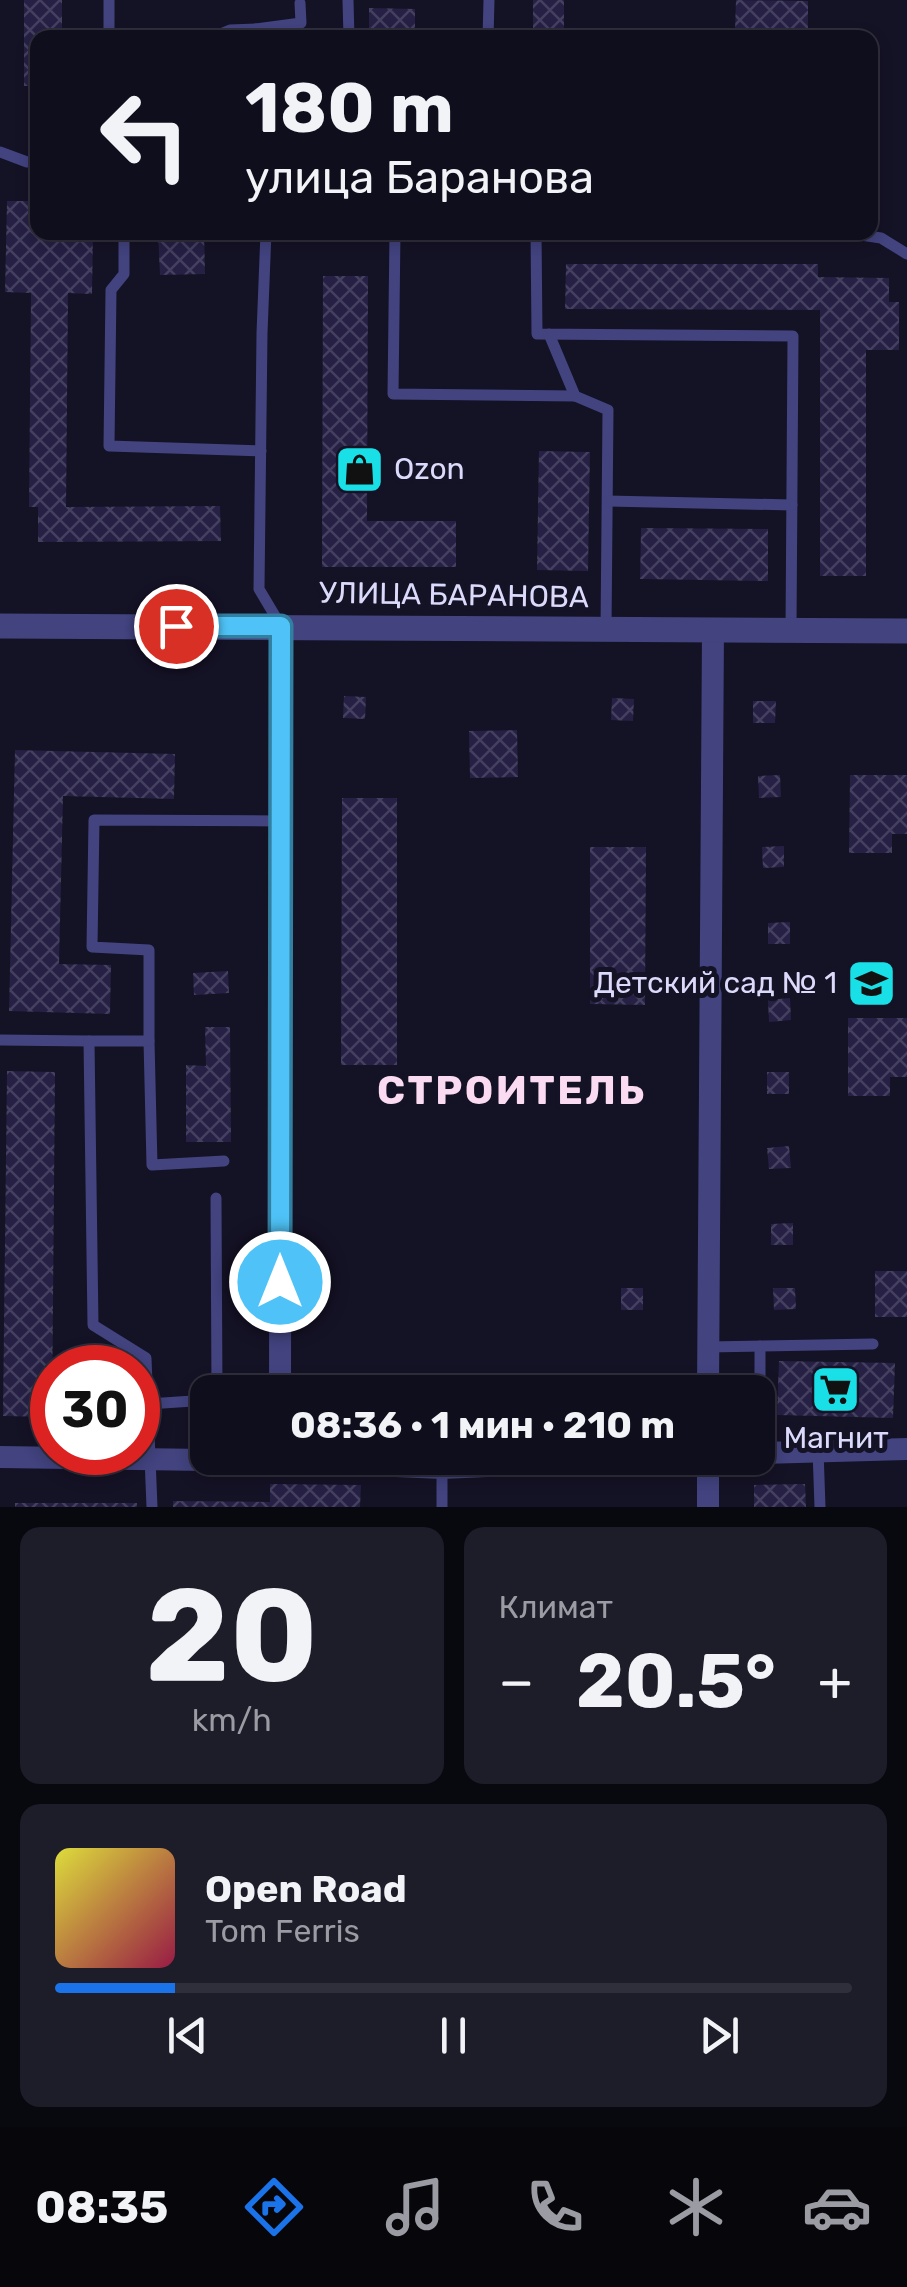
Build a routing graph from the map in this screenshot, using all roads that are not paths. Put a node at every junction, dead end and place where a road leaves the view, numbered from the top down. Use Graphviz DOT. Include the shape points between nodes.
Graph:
graph roads {
  1 [pos="108,0"];
  2 [pos="348,0"];
  3 [pos="488,0"];
  4 [pos="300,3"];
  5 [pos="109,30"];
  6 [pos="270,30"];
  7 [pos="349,30"];
  8 [pos="488,30"];
  9 [pos="0,152"];
  10 [pos="30,162"];
  11 [pos="878,238"];
  12 [pos="124,240"];
  13 [pos="266,240"];
  14 [pos="395,240"];
  15 [pos="536,240"];
  16 [pos="907,254"];
  17 [pos="549,334"];
  18 [pos="575,396"];
  19 [pos="260,451"];
  20 [pos="608,502"];
  21 [pos="792,504"];
  22 [pos="0,626"];
  23 [pos="281,626"];
  24 [pos="606,629"];
  25 [pos="713,630"];
  26 [pos="791,630"];
  27 [pos="907,631"];
  28 [pos="281,821"];
  29 [pos="0,1040"];
  30 [pos="89,1040"];
  31 [pos="149,1040"];
  32 [pos="224,1162"];
  33 [pos="216,1198"];
  34 [pos="874,1344"];
  35 [pos="125,1345"];
  36 [pos="760,1346"];
  37 [pos="708,1347"];
  38 [pos="217,1375"];
  39 [pos="280,1375"];
  40 [pos="708,1375"];
  41 [pos="760,1375"];
  42 [pos="190,1401"];
  43 [pos="160,1403"];
  44 [pos="907,1449"];
  45 [pos="818,1450"];
  46 [pos="775,1452"];
  47 [pos="0,1458"];
  48 [pos="30,1459"];
  49 [pos="190,1460"];
  50 [pos="160,1461"];
  51 [pos="151,1475"];
  52 [pos="442,1475"];
  53 [pos="708,1475"];
  54 [pos="152,1507"];
  55 [pos="442,1507"];
  56 [pos="708,1507"];
  57 [pos="820,1507"];
  1 -- 5 [label="lane"];
  2 -- 7 [label="lane"];
  3 -- 8 [label="lane"];
  4 -- 6 [label="lane" via="301,23"];
  9 -- 10 [label="lane"];
  11 -- 16 [label="lane"];
  12 -- 19 [label="lane" via="124,274 112,290 109,446"];
  13 -- 19 [label="lane"];
  14 -- 18 [label="lane" via="393,394"];
  15 -- 17 [label="lane" via="537,334"];
  17 -- 18 [label="lane"];
  17 -- 21 [label="lane" via="793,336"];
  18 -- 20 [label="lane" via="608,410"];
  19 -- 23 [label="lane" via="259,589"];
  20 -- 21 [label="lane"];
  20 -- 24 [label="lane"];
  21 -- 26 [label="lane"];
  22 -- 23 [label="street, УЛИЦА БАРАНОВА"];
  23 -- 24 [label="street, УЛИЦА БАРАНОВА"];
  23 -- 28 [label="street"];
  24 -- 25 [label="street, УЛИЦА БАРАНОВА"];
  25 -- 26 [label="street, УЛИЦА БАРАНОВА"];
  25 -- 37 [label="street"];
  26 -- 27 [label="street, УЛИЦА БАРАНОВА"];
  28 -- 31 [label="lane" via="94,820 92,947 148,950"];
  28 -- 39 [label="street"];
  29 -- 30 [label="lane"];
  30 -- 31 [label="lane"];
  30 -- 35 [label="lane" via="93,1325"];
  31 -- 32 [label="lane" via="152,1165"];
  33 -- 38 [label="lane"];
  34 -- 36 [label="lane"];
  36 -- 37 [label="lane"];
  36 -- 41 [label="lane"];
  37 -- 40 [label="street"];
  42 -- 43 [label="lane"];
  44 -- 45 [label="street"];
  45 -- 46 [label="street"];
  45 -- 57 [label="lane"];
  47 -- 48 [label="street"];
  49 -- 50 [label="street"];
  51 -- 54 [label="lane"];
  52 -- 55 [label="lane"];
  53 -- 56 [label="street"];
}
